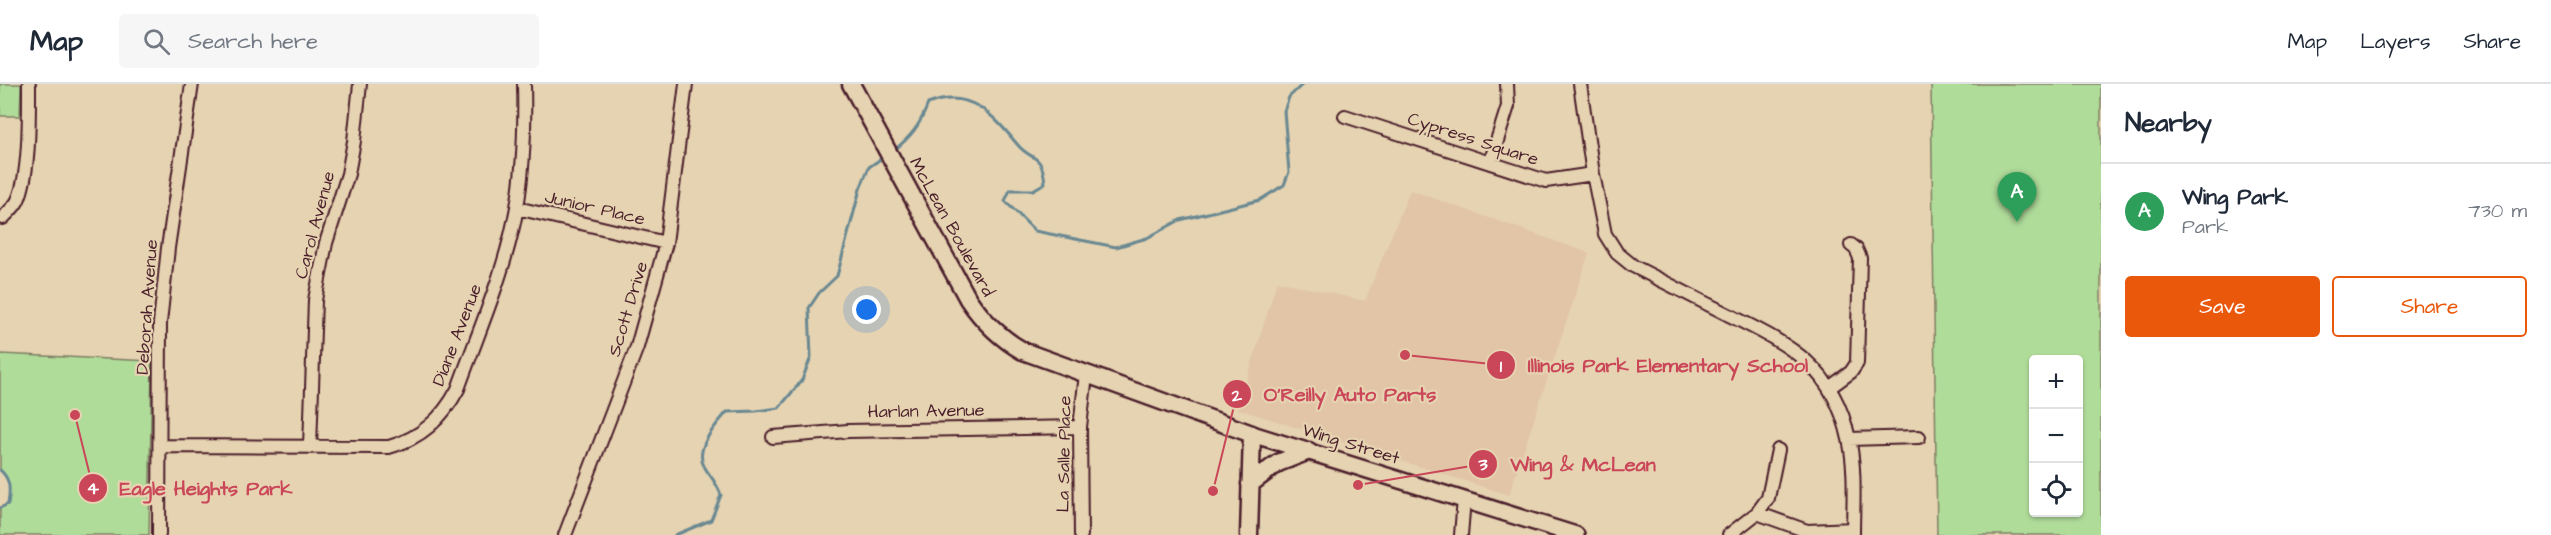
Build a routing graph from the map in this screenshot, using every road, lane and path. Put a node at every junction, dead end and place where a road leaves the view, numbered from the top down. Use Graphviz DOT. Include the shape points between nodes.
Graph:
graph roads {
  1 [pos="29,84"];
  2 [pos="192,84"];
  3 [pos="360,84"];
  4 [pos="524,84"];
  5 [pos="686,84"];
  6 [pos="851,84"];
  7 [pos="1507,84"];
  8 [pos="1580,84"];
  9 [pos="1345,116"];
  10 [pos="1490,163"];
  11 [pos="1593,174"];
  12 [pos="517,208"];
  13 [pos="3,218"];
  14 [pos="666,243"];
  15 [pos="1851,245"];
  16 [pos="1086,374"];
  17 [pos="1829,388"];
  18 [pos="1080,427"];
  19 [pos="1252,434"];
  20 [pos="773,437"];
  21 [pos="1919,437"];
  22 [pos="1850,439"];
  23 [pos="160,446"];
  24 [pos="310,447"];
  25 [pos="1778,450"];
  26 [pos="1309,451"];
  27 [pos="1250,484"];
  28 [pos="1464,499"];
  29 [pos="1758,513"];
  30 [pos="1853,532"];
  31 [pos="159,535"];
  32 [pos="565,535"];
  33 [pos="1081,535"];
  34 [pos="1249,535"];
  35 [pos="1461,535"];
  36 [pos="1576,535"];
  37 [pos="1729,535"];
  1 -- 13 [label="street" via="21,191"];
  2 -- 23 [label="street, Deborah Avenue" via="163,284"];
  3 -- 24 [label="street, Carol Avenue" via="348,174 326,243 315,300"];
  4 -- 12 [label="street, Diane Avenue"];
  5 -- 14 [label="street, Scott Drive"];
  6 -- 16 [label="main road, McLean Boulevard" via="959,284 987,325 1023,351"];
  7 -- 10 [label="street" via="1508,106"];
  8 -- 11 [label="street"];
  9 -- 10 [label="street, Cypress Square"];
  10 -- 11 [label="street, Cypress Square" via="1546,181"];
  11 -- 17 [label="street" via="1605,234 1623,260 1787,345 1807,361"];
  12 -- 14 [label="street, Junior Place"];
  12 -- 24 [label="street, Diane Avenue" via="495,288 458,389 439,419 413,439 389,447"];
  14 -- 32 [label="street, Scott Drive" via="637,347"];
  15 -- 17 [label="street" via="1860,258 1859,356 1851,372"];
  16 -- 18 [label="street, La Salle Place"];
  16 -- 19 [label="main road, McLean Boulevard"];
  17 -- 22 [label="street"];
  18 -- 20 [label="street, Harlan Avenue" via="848,431"];
  18 -- 33 [label="street, La Salle Place"];
  19 -- 26 [label="street, Wing Street"];
  19 -- 27 [label="main road"];
  21 -- 22 [label="street"];
  22 -- 30 [label="street"];
  23 -- 24 [label="street, Diane Avenue"];
  23 -- 31 [label="street, Deborah Avenue"];
  25 -- 29 [label="street" via="1768,498"];
  26 -- 27 [label="main road" via="1278,463"];
  26 -- 28 [label="street, Wing Street"];
  27 -- 34 [label="main road"];
  28 -- 35 [label="street"];
  28 -- 36 [label="street, Wing Street"];
  29 -- 30 [label="street" via="1807,531"];
  29 -- 37 [label="street"];
}
